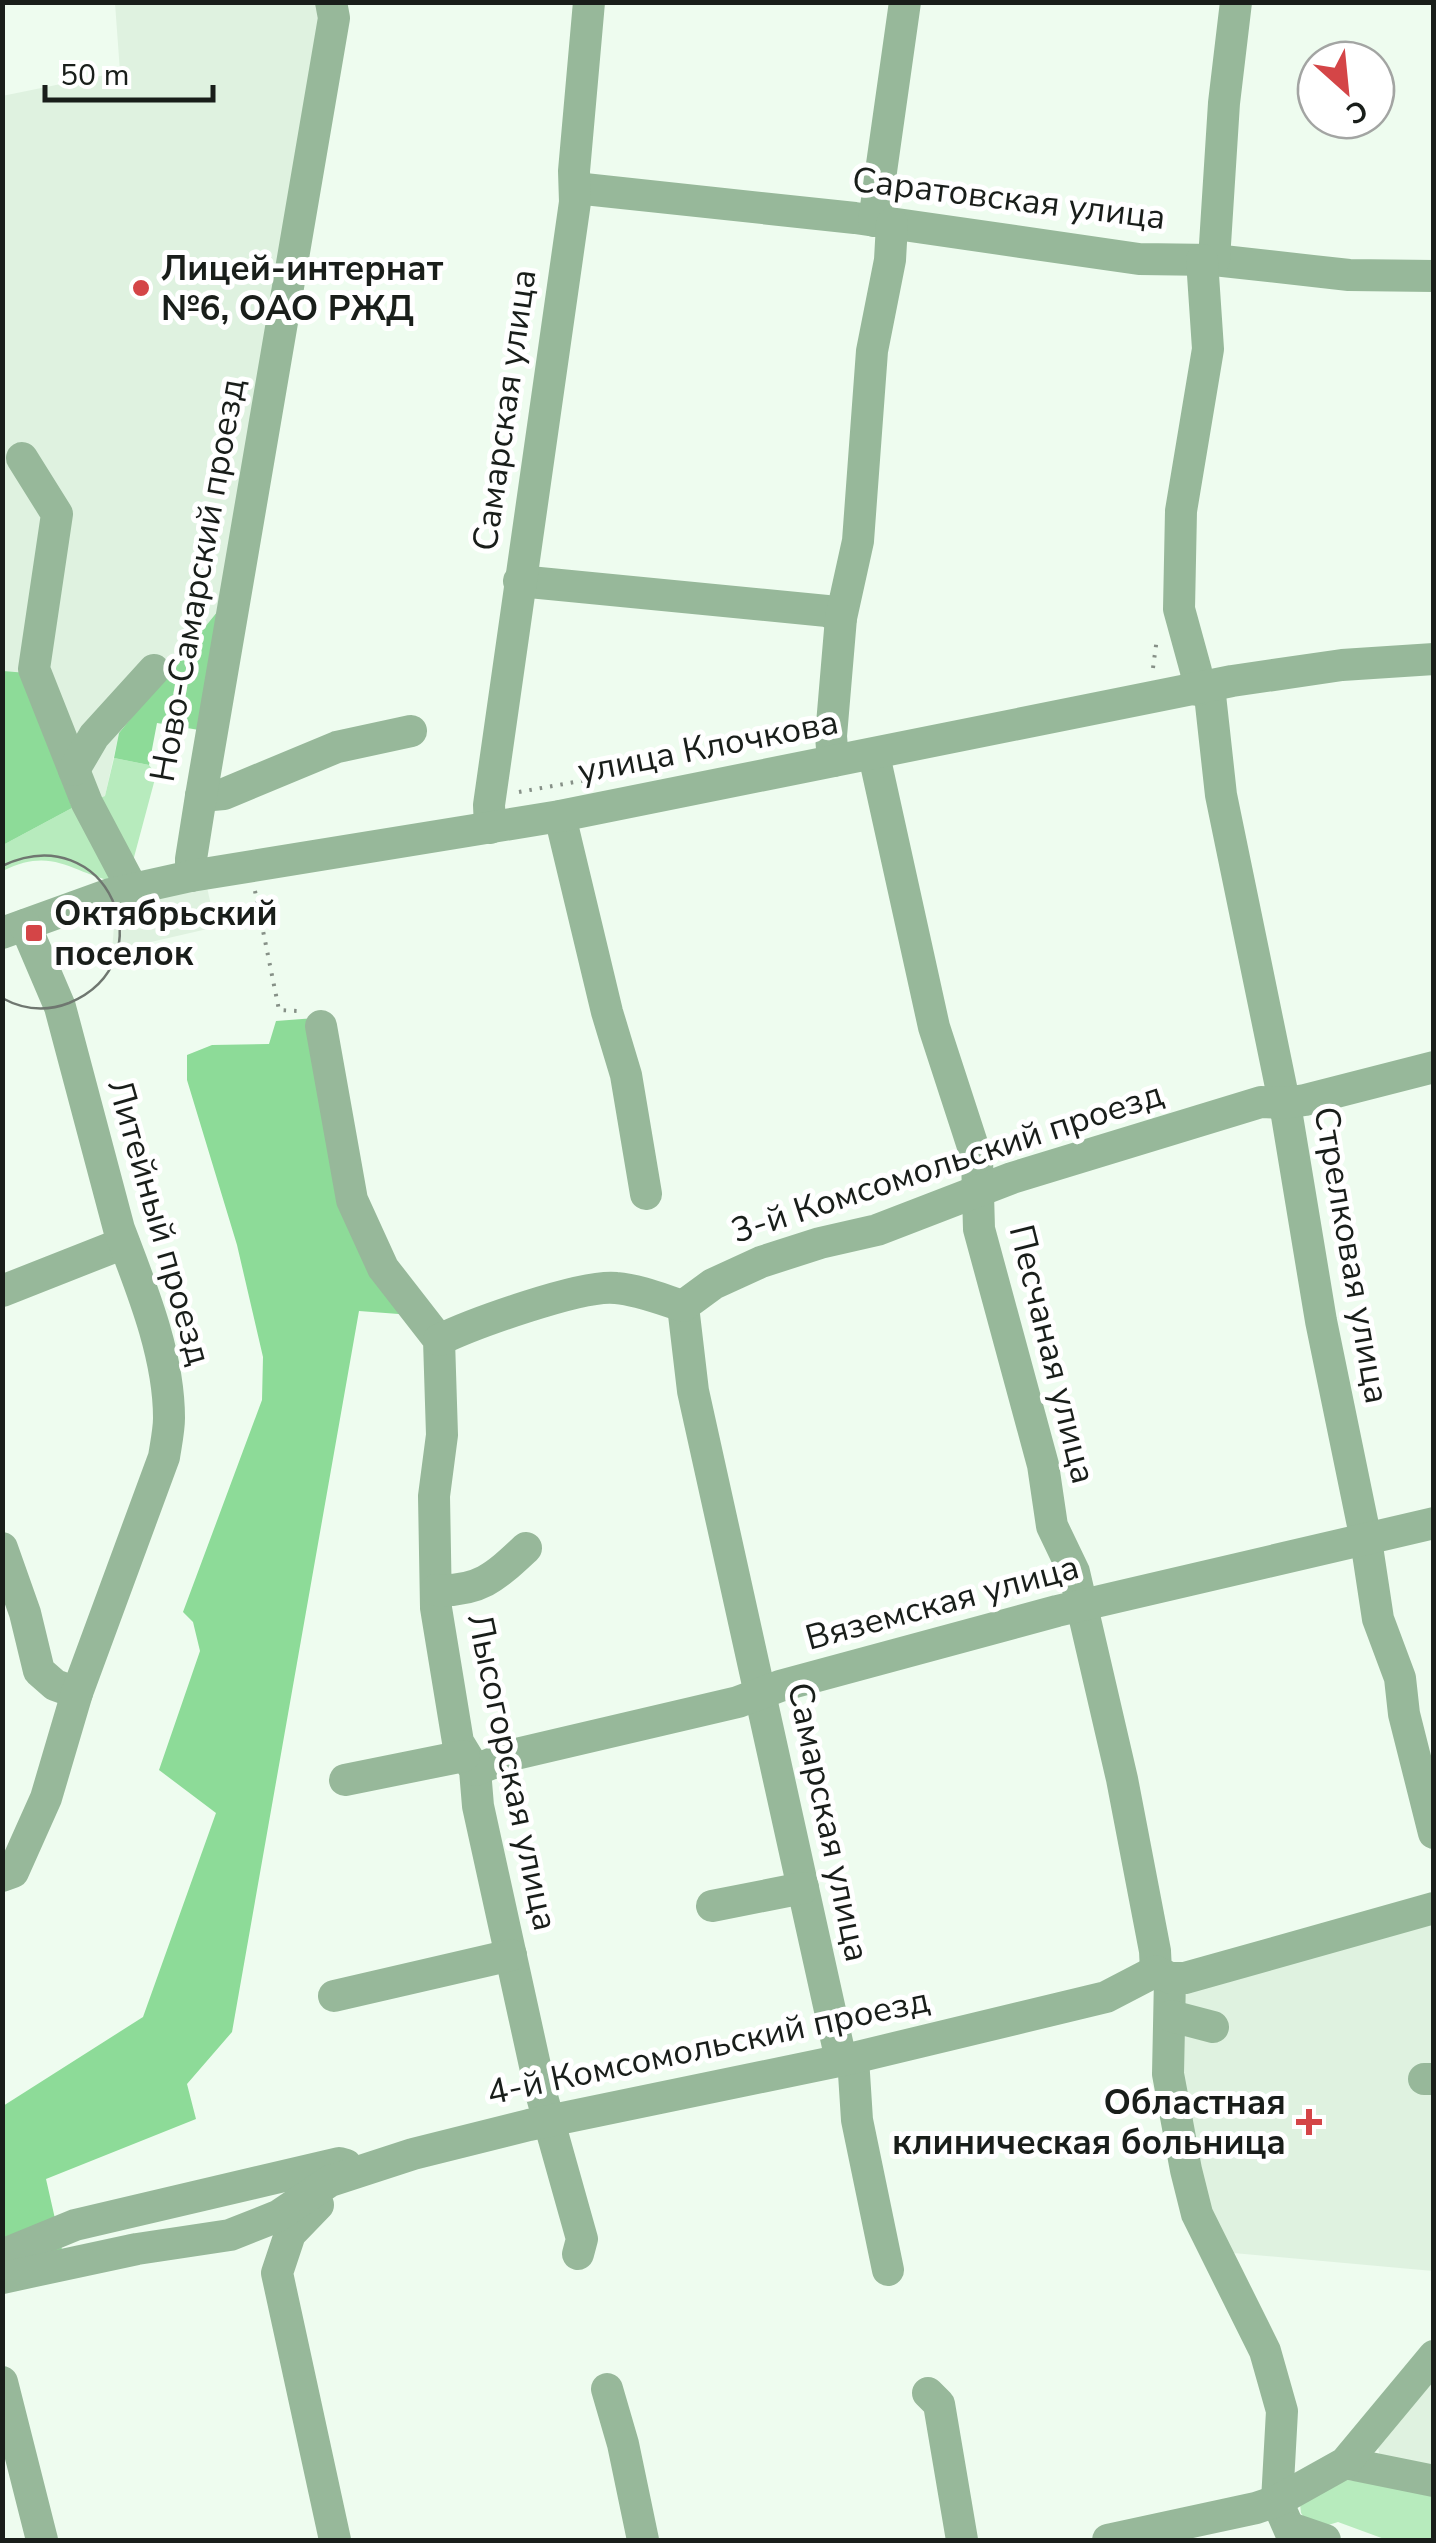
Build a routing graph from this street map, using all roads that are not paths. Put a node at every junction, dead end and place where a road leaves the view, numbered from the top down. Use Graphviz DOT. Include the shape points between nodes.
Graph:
graph roads {
  1 [pos="332,2"];
  2 [pos="589,2"];
  3 [pos="905,2"];
  4 [pos="1236,2"];
  5 [pos="575,188"];
  6 [pos="883,223"];
  7 [pos="1208,260"];
  8 [pos="1434,276"];
  9 [pos="22,458"];
  10 [pos="520,581"];
  11 [pos="841,618"];
  12 [pos="1434,659"];
  13 [pos="154,670"];
  14 [pos="1204,688"];
  15 [pos="411,730"];
  16 [pos="874,755"];
  17 [pos="832,761"];
  18 [pos="74,770"];
  19 [pos="201,796"];
  20 [pos="560,816"];
  21 [pos="490,828"];
  22 [pos="192,876"];
  23 [pos="133,890"];
  24 [pos="10,926"];
  25 [pos="321,1026"];
  26 [pos="1434,1067"];
  27 [pos="1284,1103"];
  28 [pos="979,1191"];
  29 [pos="646,1194"];
  30 [pos="124,1243"];
  31 [pos="2,1291"];
  32 [pos="684,1306"];
  33 [pos="439,1340"];
  34 [pos="1434,1523"];
  35 [pos="1366,1540"];
  36 [pos="2,1548"];
  37 [pos="526,1548"];
  38 [pos="436,1590"];
  39 [pos="1081,1606"];
  40 [pos="761,1692"];
  41 [pos="77,1693"];
  42 [pos="469,1763"];
  43 [pos="345,1780"];
  44 [pos="1434,1834"];
  45 [pos="2,1876"];
  46 [pos="802,1888"];
  47 [pos="712,1906"];
  48 [pos="1434,1908"];
  49 [pos="511,1955"];
  50 [pos="1163,1974"];
  51 [pos="334,1996"];
  52 [pos="1171,2016"];
  53 [pos="1213,2027"];
  54 [pos="847,2059"];
  55 [pos="549,2122"];
  56 [pos="345,2175"];
  57 [pos="2,2254"];
  58 [pos="578,2254"];
  59 [pos="888,2270"];
  60 [pos="2,2278"];
  61 [pos="1434,2356"];
  62 [pos="2,2382"];
  63 [pos="607,2388"];
  64 [pos="928,2392"];
  65 [pos="1346,2463"];
  66 [pos="1434,2481"];
  67 [pos="1287,2523"];
  68 [pos="42,2540"];
  69 [pos="335,2540"];
  70 [pos="642,2540"];
  71 [pos="962,2540"];
  72 [pos="1108,2540"];
  73 [pos="1325,2540"];
  1 -- 19 [label="street, Ново-Самарский проезд"];
  2 -- 5 [label="street, Самарская улица"];
  3 -- 6 [label="street"];
  4 -- 7 [label="street, Стрелковая улица"];
  5 -- 6 [label="street, Саратовская улица"];
  5 -- 10 [label="street, Самарская улица"];
  6 -- 7 [label="street, Саратовская улица" via="1139,259"];
  6 -- 11 [label="street" via="890,260 872,351 858,541"];
  7 -- 8 [label="street, Саратовская улица" via="1349,275"];
  7 -- 14 [label="street, Стрелковая улица" via="1208,349 1181,511 1179,610"];
  9 -- 18 [label="street" via="57,514 34,669"];
  10 -- 11 [label="street" via="827,610"];
  10 -- 21 [label="street, Самарская улица"];
  11 -- 17 [label="street"];
  12 -- 14 [label="street, улица Клочкова" via="1342,665"];
  13 -- 18 [label="street" via="94,736"];
  14 -- 16 [label="street, улица Клочкова"];
  14 -- 27 [label="street, Стрелковая улица"];
  15 -- 19 [label="street" via="337,747 224,794"];
  16 -- 17 [label="street, улица Клочкова"];
  16 -- 28 [label="street, Песчаная улица" via="934,1027 977,1158"];
  17 -- 20 [label="street, улица Клочкова"];
  18 -- 23 [label="street"];
  19 -- 22 [label="street, Ново-Самарский проезд"];
  20 -- 21 [label="street, улица Клочкова"];
  20 -- 29 [label="street" via="626,1074"];
  21 -- 22 [label="street, улица Клочкова"];
  22 -- 23 [label="street, улица Клочкова"];
  23 -- 24 [label="street, улица Клочкова"];
  24 -- 30 [label="street, Литейный проезд" via="60,1006"];
  25 -- 33 [label="street" via="352,1200 383,1268"];
  26 -- 27 [label="street, 3-й Комсомольский проезд"];
  27 -- 28 [label="street, 3-й Комсомольский проезд" via="1260,1102"];
  27 -- 35 [label="street, Стрелковая улица"];
  28 -- 32 [label="street, 3-й Комсомольский проезд" via="877,1230 761,1262"];
  28 -- 39 [label="street, Песчаная улица" via="979,1229 1052,1526 1074,1572"];
  30 -- 31 [label="street"];
  30 -- 41 [label="street, Литейный проезд" via="162,1364 169,1418 164,1457"];
  32 -- 33 [label="street" via="613,1287 589,1289"];
  32 -- 40 [label="street, Самарская улица" via="693,1391"];
  33 -- 38 [label="street, Лысогорская улица"];
  34 -- 35 [label="street, Вяземская улица"];
  35 -- 39 [label="street, Вяземская улица"];
  35 -- 44 [label="street, Стрелковая улица" via="1378,1619 1400,1678"];
  36 -- 41 [label="street" via="38,1671"];
  37 -- 38 [label="street" via="490,1581"];
  38 -- 42 [label="street, Лысогорская улица" via="458,1742"];
  39 -- 40 [label="street, Вяземская улица"];
  39 -- 50 [label="street, Песчаная улица"];
  40 -- 42 [label="street, Вяземская улица"];
  40 -- 46 [label="street, Самарская улица"];
  41 -- 45 [label="street, Литейный проезд" via="46,1798 13,1872"];
  42 -- 43 [label="street, Вяземская улица"];
  42 -- 49 [label="street, Лысогорская улица"];
  46 -- 47 [label="street"];
  46 -- 54 [label="street, Самарская улица"];
  48 -- 50 [label="street, 4-й Комсомольский проезд" via="1185,1978"];
  49 -- 51 [label="street"];
  49 -- 55 [label="street, Лысогорская улица"];
  50 -- 52 [label="street, Песчаная улица"];
  50 -- 54 [label="street, 4-й Комсомольский проезд" via="1106,1997"];
  52 -- 53 [label="street"];
  52 -- 67 [label="street, Песчаная улица" via="1168,2074 1197,2214 1265,2351 1282,2411"];
  54 -- 55 [label="street, 4-й Комсомольский проезд"];
  54 -- 59 [label="street, Самарская улица"];
  55 -- 56 [label="street, 4-й Комсомольский проезд"];
  55 -- 58 [label="street, Лысогорская улица" via="582,2239"];
  56 -- 57 [label="street" via="340,2163 75,2225"];
  56 -- 60 [label="street, 4-й Комсомольский проезд" via="230,2236"];
  56 -- 69 [label="street" via="290,2234 277,2273"];
  61 -- 65 [label="street"];
  62 -- 68 [label="street"];
  63 -- 70 [label="street"];
  64 -- 71 [label="street" via="939,2404"];
  65 -- 66 [label="street"];
  65 -- 67 [label="street"];
  67 -- 72 [label="street"];
  67 -- 73 [label="street"];
}
